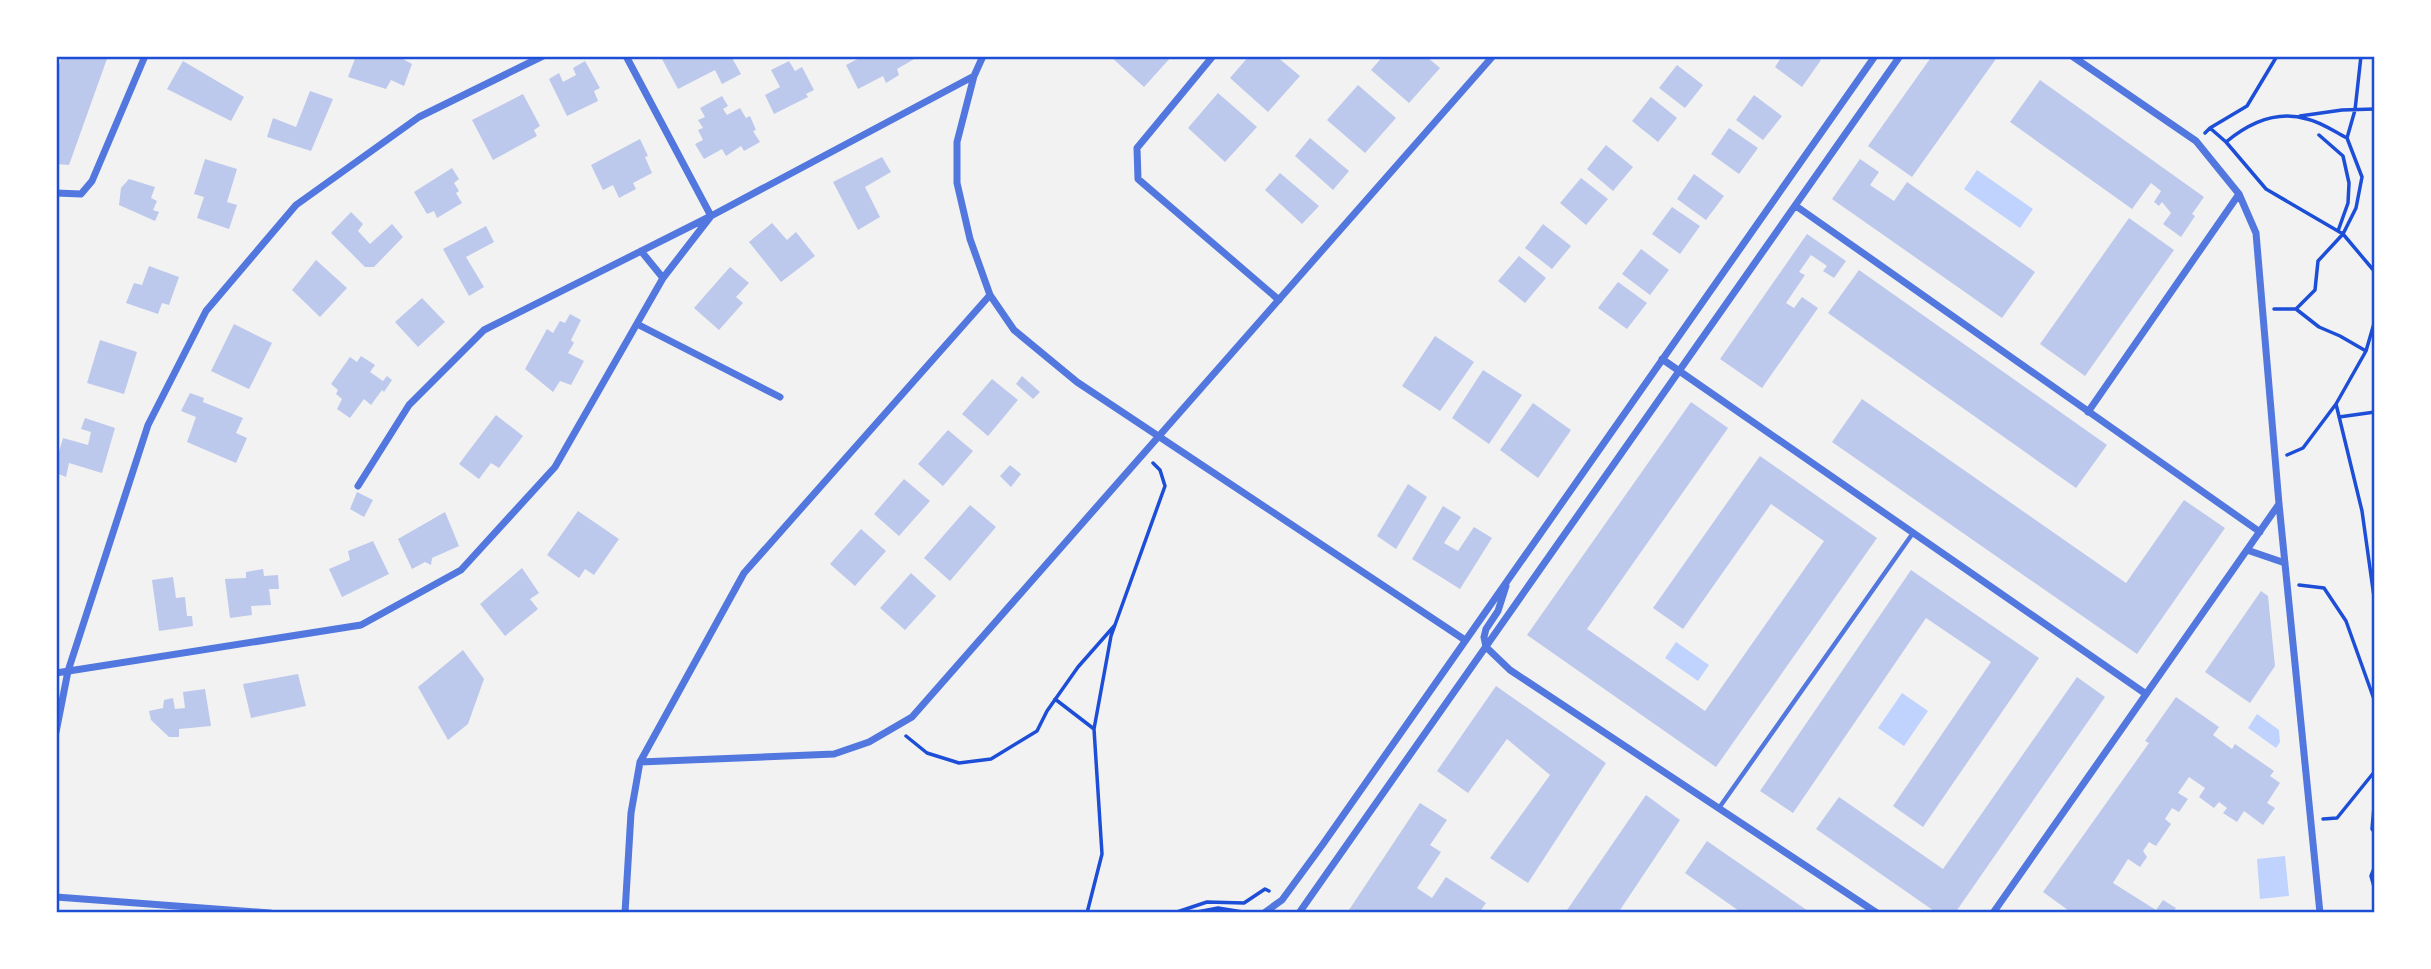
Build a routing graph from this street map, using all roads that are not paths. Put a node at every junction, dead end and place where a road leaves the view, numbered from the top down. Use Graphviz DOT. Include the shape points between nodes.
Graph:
graph roads {
  1 [pos="145,56"];
  2 [pos="542,56"];
  3 [pos="626,56"];
  4 [pos="983,56"];
  5 [pos="1213,56"];
  6 [pos="1493,56"];
  7 [pos="1875,56"];
  8 [pos="1900,56"];
  9 [pos="2072,56"];
  10 [pos="974,76"];
  11 [pos="56,192"];
  12 [pos="2239,194"];
  13 [pos="1796,206"];
  14 [pos="711,216"];
  15 [pos="641,251"];
  16 [pos="663,278"];
  17 [pos="990,295"];
  18 [pos="1279,300"];
  19 [pos="637,324"];
  20 [pos="1662,359"];
  21 [pos="1679,371"];
  22 [pos="779,397"];
  23 [pos="2088,412"];
  24 [pos="1161,435"];
  25 [pos="358,486"];
  26 [pos="2279,504"];
  27 [pos="2260,532"];
  28 [pos="1913,533"];
  29 [pos="2247,550"];
  30 [pos="2285,563"];
  31 [pos="1508,578"];
  32 [pos="1465,640"];
  33 [pos="1486,647"];
  34 [pos="68,671"];
  35 [pos="56,673"];
  36 [pos="2146,694"];
  37 [pos="56,732"];
  38 [pos="640,762"];
  39 [pos="1719,808"];
  40 [pos="56,897"];
  41 [pos="270,913"];
  42 [pos="625,913"];
  43 [pos="1264,913"];
  44 [pos="1299,913"];
  45 [pos="1877,913"];
  46 [pos="1993,913"];
  47 [pos="2320,913"];
  1 -- 11 [label="street" via="92,181 81,194"];
  2 -- 34 [label="street" via="419,117 296,205 206,311 148,425"];
  3 -- 14 [label="street"];
  4 -- 10 [label="street"];
  5 -- 18 [label="street" via="1136,148 1138,179"];
  6 -- 18 [label="street"];
  7 -- 20 [label="street"];
  8 -- 13 [label="street"];
  9 -- 12 [label="street" via="2196,141"];
  10 -- 14 [label="street"];
  10 -- 17 [label="street" via="957,142 957,183"];
  12 -- 23 [label="street"];
  12 -- 26 [label="street" via="2256,233"];
  13 -- 21 [label="street"];
  13 -- 23 [label="street"];
  14 -- 15 [label="street"];
  14 -- 16 [label="street"];
  15 -- 16 [label="street"];
  15 -- 25 [label="street" via="484,330 410,405"];
  16 -- 19 [label="street"];
  17 -- 24 [label="street" via="1014,330 1077,382"];
  17 -- 38 [label="street" via="744,573"];
  18 -- 24 [label="street"];
  19 -- 22 [label="street"];
  19 -- 34 [label="street" via="555,467 461,570 361,625"];
  20 -- 21 [label="street"];
  20 -- 31 [label="street"];
  21 -- 28 [label="street"];
  21 -- 33 [label="street"];
  23 -- 27 [label="street"];
  24 -- 32 [label="street"];
  24 -- 38 [label="street" via="912,717 869,742 834,754"];
  26 -- 27 [label="street"];
  26 -- 30 [label="street"];
  27 -- 29 [label="street"];
  28 -- 36 [label="street"];
  28 -- 39 [label="lane"];
  29 -- 30 [label="street"];
  29 -- 36 [label="street"];
  30 -- 47 [label="street"];
  31 -- 32 [label="street"];
  31 -- 33 [label="street" via="1498,611 1486,629"];
  32 -- 43 [label="street" via="1305,869 1282,900"];
  33 -- 39 [label="street" via="1510,670"];
  33 -- 44 [label="street"];
  34 -- 35 [label="street"];
  34 -- 37 [label="street"];
  36 -- 46 [label="street"];
  38 -- 42 [label="street" via="631,813"];
  39 -- 45 [label="street"];
  40 -- 41 [label="street"];
}
